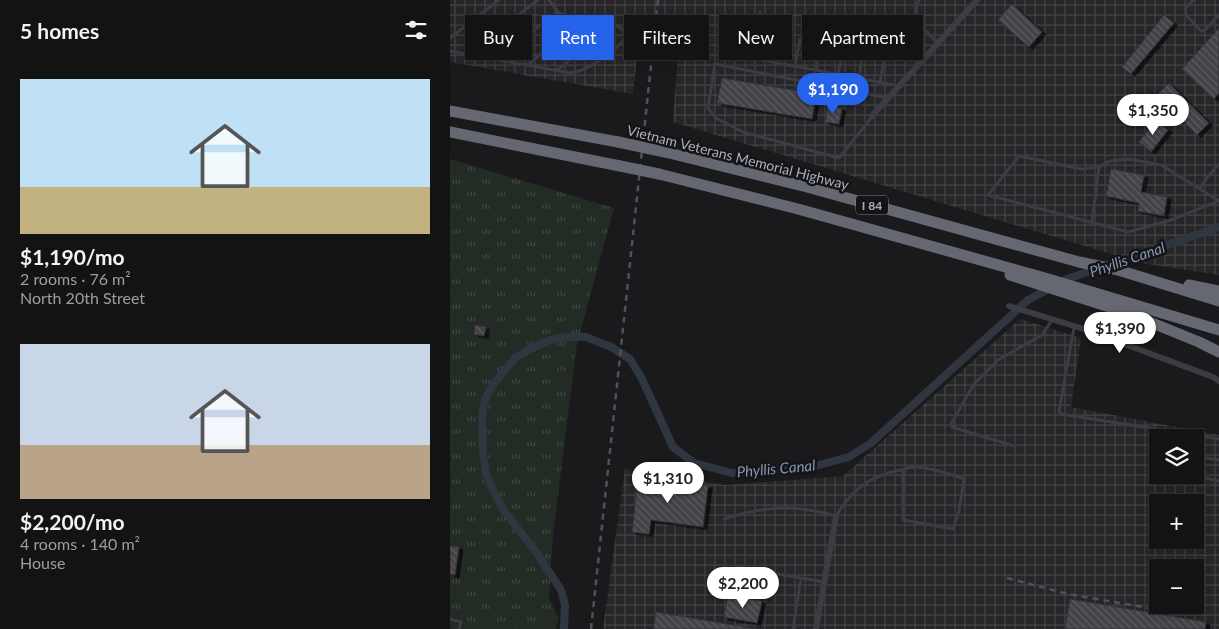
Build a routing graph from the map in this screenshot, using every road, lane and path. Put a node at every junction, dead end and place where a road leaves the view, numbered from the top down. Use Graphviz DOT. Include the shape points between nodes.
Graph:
graph roads {
  1 [pos="499,0"];
  2 [pos="538,0"];
  3 [pos="549,0"];
  4 [pos="919,0"];
  5 [pos="978,0"];
  6 [pos="1193,0"];
  7 [pos="558,12"];
  8 [pos="760,12"];
  9 [pos="518,15"];
  10 [pos="563,15"];
  11 [pos="1219,15"];
  12 [pos="615,24"];
  13 [pos="532,32"];
  14 [pos="450,38"];
  15 [pos="800,39"];
  16 [pos="938,43"];
  17 [pos="450,52"];
  18 [pos="542,53"];
  19 [pos="465,54"];
  20 [pos="496,60"];
  21 [pos="818,60"];
  22 [pos="841,60"];
  23 [pos="861,60"];
  24 [pos="884,60"];
  25 [pos="773,62"];
  26 [pos="528,65"];
  27 [pos="795,66"];
  28 [pos="557,70"];
  29 [pos="816,70"];
  30 [pos="838,74"];
  31 [pos="858,78"];
  32 [pos="880,82"];
  33 [pos="900,86"];
  34 [pos="888,98"];
  35 [pos="450,111"];
  36 [pos="872,116"];
  37 [pos="450,132"];
  38 [pos="1219,164"];
  39 [pos="1099,167"];
  40 [pos="1200,189"];
  41 [pos="1219,201"];
  42 [pos="1092,222"];
  43 [pos="924,244"];
  44 [pos="1118,270"];
  45 [pos="1219,291"];
  46 [pos="1219,301"];
  47 [pos="1009,306"];
  48 [pos="1052,319"];
  49 [pos="1074,326"];
  50 [pos="1219,330"];
  51 [pos="1219,352"];
  52 [pos="1219,381"];
  53 [pos="1219,439"];
  54 [pos="1014,446"];
  55 [pos="1204,458"];
  56 [pos="1219,460"];
  57 [pos="904,470"];
  58 [pos="1204,477"];
  59 [pos="1219,480"];
  60 [pos="836,516"];
  61 [pos="724,519"];
  62 [pos="738,567"];
  63 [pos="801,578"];
  64 [pos="824,582"];
  65 [pos="450,619"];
  66 [pos="459,629"];
  67 [pos="792,629"];
  68 [pos="816,629"];
  1 -- 14 [label="lane"];
  2 -- 9 [label="lane"];
  3 -- 7 [label="lane"];
  4 -- 16 [label="lane" via="917,20"];
  5 -- 16 [label="street"];
  6 -- 11 [label="lane" via="1185,9 1186,15 1201,31"];
  7 -- 10 [label="lane"];
  7 -- 13 [label="lane"];
  8 -- 25 [label="lane" via="751,58"];
  12 -- 28 [label="lane"];
  12 -- 28 [label="lane" via="622,30 624,39 619,46 580,72"];
  15 -- 27 [label="lane"];
  16 -- 33 [label="street"];
  17 -- 19 [label="lane"];
  18 -- 26 [label="lane"];
  20 -- 26 [label="lane"];
  21 -- 29 [label="lane"];
  22 -- 30 [label="lane"];
  23 -- 31 [label="lane"];
  24 -- 32 [label="lane"];
  25 -- 27 [label="lane"];
  26 -- 28 [label="lane"];
  27 -- 29 [label="lane"];
  29 -- 30 [label="lane"];
  30 -- 31 [label="lane"];
  31 -- 32 [label="lane"];
  32 -- 33 [label="lane"];
  33 -- 34 [label="street"];
  34 -- 36 [label="street"];
  34 -- 36 [label="lane" via="715,64 708,108 716,118 743,132 839,158"];
  35 -- 44 [label="highway, Vietnam Veterans Memorial Highway / I 84, bridge" via="665,152"];
  37 -- 43 [label="highway, I 84, bridge" via="659,174"];
  38 -- 40 [label="lane"];
  39 -- 40 [label="lane" via="1110,161 1129,158 1162,165"];
  39 -- 42 [label="lane"];
  39 -- 42 [label="lane" via="1081,169 1019,156 988,195"];
  40 -- 41 [label="lane"];
  41 -- 42 [label="lane" via="1171,220 1128,232"];
  43 -- 50 [label="highway, I 84"];
  43 -- 51 [label="highway" via="1125,312"];
  44 -- 45 [label="highway"];
  44 -- 46 [label="highway, Vietnam Veterans Memorial Highway / I 84"];
  47 -- 48 [label="street"];
  48 -- 49 [label="street"];
  48 -- 54 [label="lane" via="1042,335 998,360 974,384 951,424"];
  49 -- 52 [label="street"];
  49 -- 53 [label="lane" via="1061,414"];
  55 -- 56 [label="lane"];
  57 -- 57 [label="lane" via="916,467 964,479 953,529 903,520"];
  57 -- 60 [label="lane" via="883,474 866,482 845,502"];
  58 -- 59 [label="lane"];
  60 -- 61 [label="lane" via="796,507 750,511"];
  60 -- 64 [label="street"];
  62 -- 63 [label="lane"];
  63 -- 64 [label="lane"];
  63 -- 67 [label="lane"];
  64 -- 68 [label="street"];
  65 -- 66 [label="lane" via="461,622"];
}
